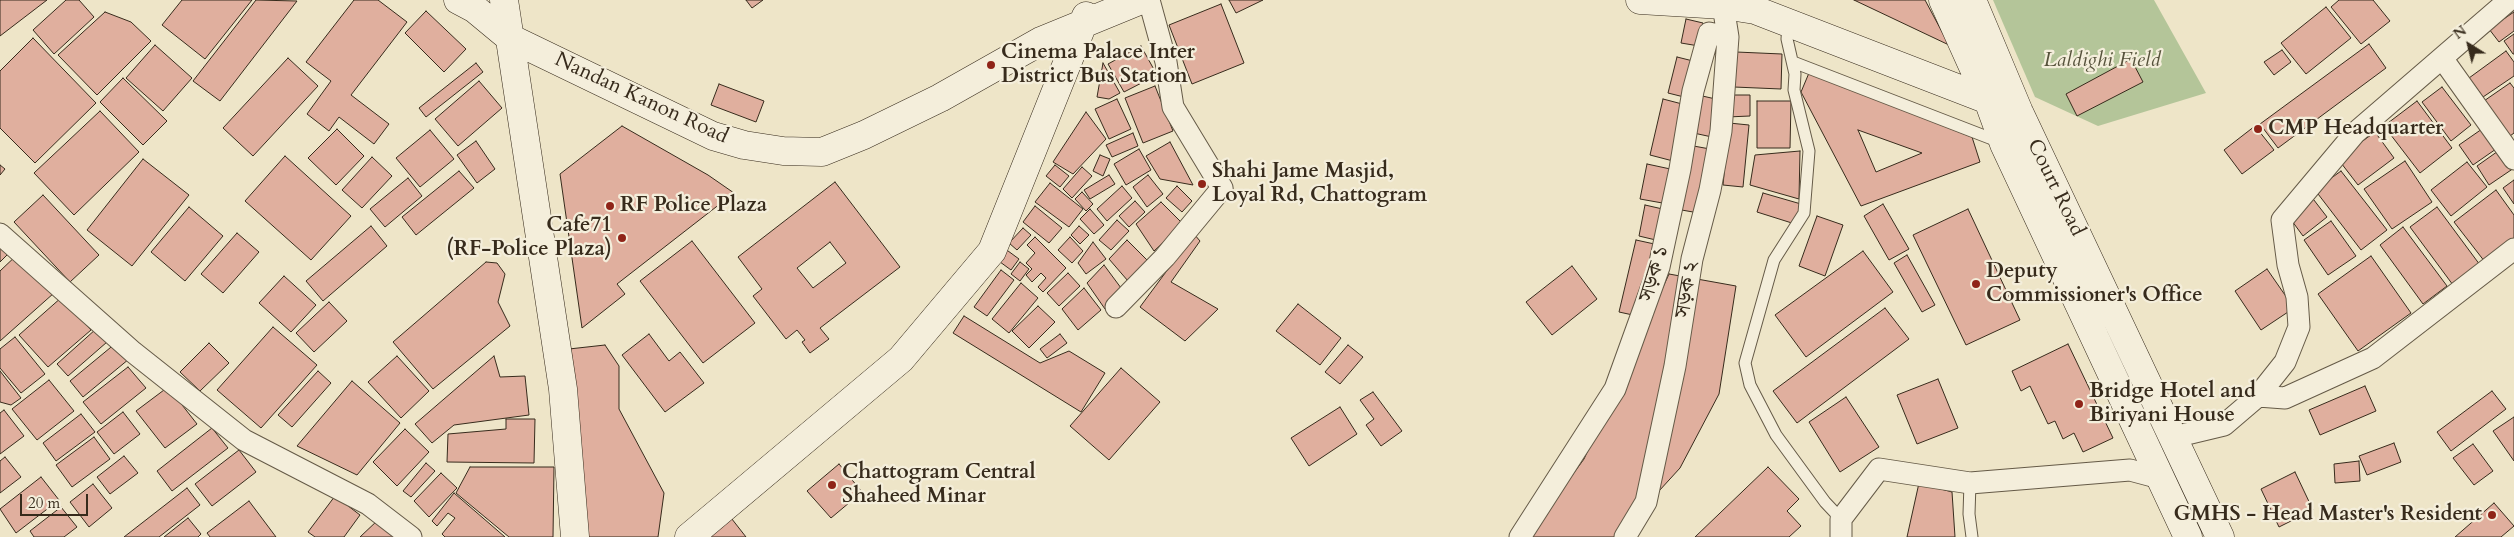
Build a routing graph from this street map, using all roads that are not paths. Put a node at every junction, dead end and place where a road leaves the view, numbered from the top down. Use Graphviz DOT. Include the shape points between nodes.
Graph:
graph roads {
  1 [pos="458,0"];
  2 [pos="504,0"];
  3 [pos="1096,0"];
  4 [pos="1141,0"];
  5 [pos="1149,0"];
  6 [pos="1640,0"];
  7 [pos="1943,0"];
  8 [pos="1972,0"];
  9 [pos="2509,0"];
  10 [pos="1723,5"];
  11 [pos="1758,5"];
  12 [pos="1080,26"];
  13 [pos="1788,32"];
  14 [pos="1728,37"];
  15 [pos="510,38"];
  16 [pos="2442,58"];
  17 [pos="1793,62"];
  18 [pos="1988,100"];
  19 [pos="2004,144"];
  20 [pos="2514,159"];
  21 [pos="0,234"];
  22 [pos="2514,250"];
  23 [pos="1116,307"];
  24 [pos="2258,396"];
  25 [pos="2174,438"];
  26 [pos="2160,478"];
  27 [pos="1970,483"];
  28 [pos="1840,531"];
  29 [pos="411,537"];
  30 [pos="575,537"];
  31 [pos="689,537"];
  32 [pos="1520,537"];
  33 [pos="1625,537"];
  34 [pos="1972,537"];
  35 [pos="2188,537"];
  36 [pos="2220,537"];
  1 -- 15 [label="main road, Nandan Kanon Road" via="475,9"];
  2 -- 15 [label="main road"];
  3 -- 12 [label="main road"];
  4 -- 12 [label="main road, Nandan Kanon Road"];
  5 -- 23 [label="street" via="1174,107 1222,188 1165,257"];
  6 -- 10 [label="main road"];
  7 -- 18 [label="main road"];
  8 -- 25 [label="main road, Court Road" via="2019,112"];
  9 -- 16 [label="street"];
  10 -- 11 [label="main road"];
  10 -- 14 [label="street"];
  11 -- 13 [label="main road"];
  12 -- 15 [label="main road, Nandan Kanon Road" via="1041,41 940,98 822,152 783,151 713,136"];
  12 -- 31 [label="main road" via="992,251 901,359"];
  13 -- 17 [label="lane"];
  13 -- 18 [label="main road"];
  14 -- 32 [label="street, সড়ক ১" via="1709,33 1693,91 1659,267 1615,389"];
  14 -- 33 [label="street, সড়ক ২" via="1721,131 1692,259 1675,366 1646,502"];
  15 -- 30 [label="main road" via="563,389"];
  16 -- 20 [label="street"];
  16 -- 24 [label="street" via="2356,133 2282,220 2288,265 2297,297 2299,327 2285,362"];
  17 -- 19 [label="lane"];
  17 -- 28 [label="lane" via="1794,90 1809,151 1804,213 1774,260 1745,363 1750,385 1776,436 1824,502"];
  18 -- 19 [label="main road"];
  19 -- 26 [label="main road"];
  21 -- 29 [label="street" via="134,352 244,440 368,504"];
  22 -- 24 [label="street" via="2373,358 2285,398"];
  24 -- 25 [label="street" via="2224,425"];
  25 -- 36 [label="main road, Court Road"];
  26 -- 27 [label="street" via="2130,470"];
  26 -- 35 [label="main road"];
  27 -- 28 [label="street" via="1879,469"];
  27 -- 34 [label="lane"];
}
